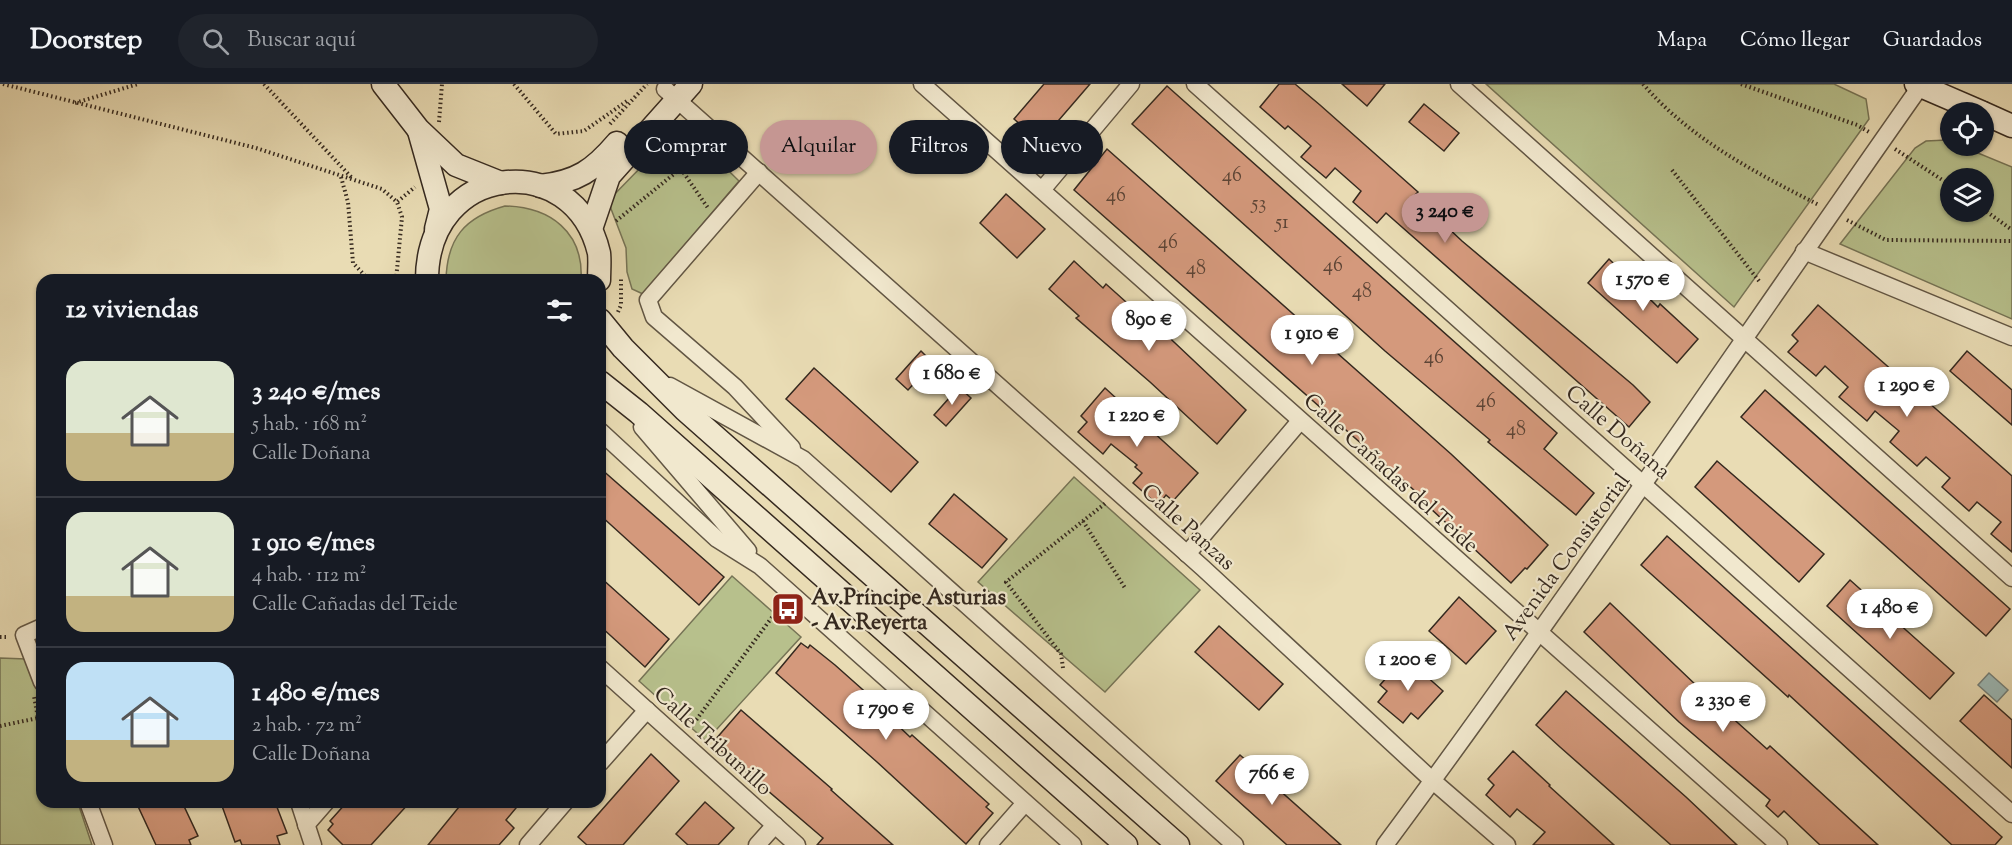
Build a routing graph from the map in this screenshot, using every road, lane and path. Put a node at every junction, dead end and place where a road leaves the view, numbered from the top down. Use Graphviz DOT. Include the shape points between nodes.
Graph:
graph roads {
  1 [pos="3,84"];
  2 [pos="138,84"];
  3 [pos="264,84"];
  4 [pos="383,84"];
  5 [pos="442,84"];
  6 [pos="514,84"];
  7 [pos="922,84"];
  8 [pos="1131,84"];
  9 [pos="1195,84"];
  10 [pos="1459,84"];
  11 [pos="1643,84"];
  12 [pos="1741,84"];
  13 [pos="1920,85"];
  14 [pos="670,88"];
  15 [pos="636,96"];
  16 [pos="1958,102"];
  17 [pos="75,103"];
  18 [pos="1994,118"];
  19 [pos="2012,126"];
  20 [pos="418,129"];
  21 [pos="604,129"];
  22 [pos="1882,140"];
  23 [pos="441,151"];
  24 [pos="1672,170"];
  25 [pos="432,172"];
  26 [pos="759,172"];
  27 [pos="674,174"];
  28 [pos="684,174"];
  29 [pos="341,177"];
  30 [pos="1940,178"];
  31 [pos="353,179"];
  32 [pos="501,183"];
  33 [pos="540,186"];
  34 [pos="1042,190"];
  35 [pos="397,202"];
  36 [pos="1831,212"];
  37 [pos="1994,217"];
  38 [pos="717,221"];
  39 [pos="600,227"];
  40 [pos="436,229"];
  41 [pos="2012,230"];
  42 [pos="2012,241"];
  43 [pos="1804,250"];
  44 [pos="621,272"];
  45 [pos="363,274"];
  46 [pos="397,274"];
  47 [pos="428,274"];
  48 [pos="599,274"];
  49 [pos="1759,281"];
  50 [pos="606,325"];
  51 [pos="606,327"];
  52 [pos="2012,337"];
  53 [pos="1744,340"];
  54 [pos="656,379"];
  55 [pos="606,387"];
  56 [pos="606,387"];
  57 [pos="1300,421"];
  58 [pos="606,437"];
  59 [pos="803,459"];
  60 [pos="1645,483"];
  61 [pos="1119,493"];
  62 [pos="1083,521"];
  63 [pos="1187,554"];
  64 [pos="760,566"];
  65 [pos="2012,578"];
  66 [pos="1125,588"];
  67 [pos="790,593"];
  68 [pos="36,630"];
  69 [pos="1538,633"];
  70 [pos="606,673"];
  71 [pos="36,680"];
  72 [pos="1070,699"];
  73 [pos="647,710"];
  74 [pos="36,718"];
  75 [pos="0,726"];
  76 [pos="681,740"];
  77 [pos="606,756"];
  78 [pos="1433,781"];
  79 [pos="1025,803"];
  80 [pos="90,808"];
  81 [pos="300,808"];
  82 [pos="321,808"];
  83 [pos="560,808"];
  84 [pos="2012,814"];
  85 [pos="306,825"];
  86 [pos="775,825"];
  87 [pos="104,845"];
  88 [pos="313,845"];
  89 [pos="528,845"];
  90 [pos="757,845"];
  91 [pos="797,845"];
  92 [pos="988,845"];
  93 [pos="1073,845"];
  94 [pos="1126,845"];
  95 [pos="1178,845"];
  96 [pos="1235,845"];
  97 [pos="1385,845"];
  98 [pos="1507,845"];
  99 [pos="1779,845"];
  1 -- 17 [label="path"];
  2 -- 17 [label="path"];
  3 -- 31 [label="path"];
  4 -- 20 [label="street"];
  5 -- 23 [label="path"];
  6 -- 15 [label="path" via="556,134 584,131"];
  7 -- 34 [label="street, Calle Cañadas del Teide"];
  8 -- 34 [label="street"];
  9 -- 60 [label="street, Calle Doñana"];
  10 -- 53 [label="street"];
  11 -- 36 [label="path" via="1710,144"];
  12 -- 22 [label="path" via="1857,125"];
  13 -- 16 [label="street"];
  13 -- 22 [label="street, Avenida Consistorial"];
  14 -- 15 [label="path"];
  14 -- 26 [label="street, Calle Panzas"];
  14 -- 33 [label="street" via="597,166 564,183"];
  14 -- 39 [label="street" via="609,176"];
  15 -- 21 [label="path"];
  17 -- 29 [label="path" via="256,148"];
  18 -- 19 [label="street"];
  20 -- 23 [label="street"];
  20 -- 25 [label="street"];
  22 -- 30 [label="path"];
  22 -- 36 [label="street, Avenida Consistorial"];
  23 -- 32 [label="street" via="456,165"];
  24 -- 49 [label="path"];
  25 -- 35 [label="path"];
  25 -- 40 [label="street" via="441,209"];
  26 -- 38 [label="street"];
  26 -- 61 [label="street, Calle Panzas"];
  27 -- 39 [label="path"];
  28 -- 38 [label="path"];
  29 -- 31 [label="path"];
  29 -- 45 [label="path" via="348,202 353,263"];
  31 -- 35 [label="path" via="382,189"];
  32 -- 33 [label="street"];
  32 -- 40 [label="street" via="475,190 453,207"];
  33 -- 39 [label="street" via="561,196"];
  34 -- 57 [label="street, Calle Cañadas del Teide"];
  35 -- 46 [label="path" via="402,217"];
  36 -- 42 [label="path" via="1886,240"];
  36 -- 43 [label="street, Avenida Consistorial"];
  37 -- 41 [label="path"];
  38 -- 59 [label="street" via="648,300 654,317 735,387"];
  39 -- 48 [label="street"];
  40 -- 47 [label="street" via="428,254"];
  43 -- 52 [label="street"];
  43 -- 53 [label="street, Avenida Consistorial"];
  44 -- 50 [label="path" via="621,305"];
  51 -- 54 [label="street"];
  53 -- 60 [label="street, Avenida Consistorial"];
  53 -- 65 [label="street"];
  54 -- 59 [label="street"];
  54 -- 95 [label="street" via="694,418"];
  55 -- 64 [label="street"];
  56 -- 94 [label="street"];
  57 -- 63 [label="street"];
  57 -- 69 [label="street, Calle Cañadas del Teide"];
  58 -- 64 [label="street" via="717,539"];
  59 -- 72 [label="street"];
  60 -- 69 [label="street, Avenida Consistorial"];
  60 -- 84 [label="street, Calle Doñana"];
  61 -- 62 [label="path"];
  61 -- 63 [label="street, Calle Panzas"];
  62 -- 66 [label="path"];
  62 -- 72 [label="path" via="1006,582 1060,654"];
  63 -- 78 [label="street, Calle Panzas"];
  64 -- 67 [label="street"];
  67 -- 76 [label="path"];
  67 -- 79 [label="street"];
  68 -- 71 [label="street" via="24,635"];
  69 -- 78 [label="street, Avenida Consistorial"];
  69 -- 99 [label="street, Calle Cañadas del Teide"];
  70 -- 73 [label="street, Calle Tribunillo"];
  72 -- 96 [label="street"];
  73 -- 76 [label="street, Calle Tribunillo"];
  73 -- 77 [label="street"];
  74 -- 75 [label="path"];
  76 -- 86 [label="street, Calle Tribunillo"];
  78 -- 97 [label="street, Avenida Consistorial"];
  78 -- 98 [label="street, Calle Panzas"];
  79 -- 92 [label="street"];
  79 -- 93 [label="street"];
  80 -- 87 [label="street"];
  81 -- 85 [label="street"];
  82 -- 85 [label="street"];
  83 -- 89 [label="street"];
  85 -- 88 [label="street"];
  86 -- 90 [label="street"];
  86 -- 91 [label="street, Calle Tribunillo"];
}
